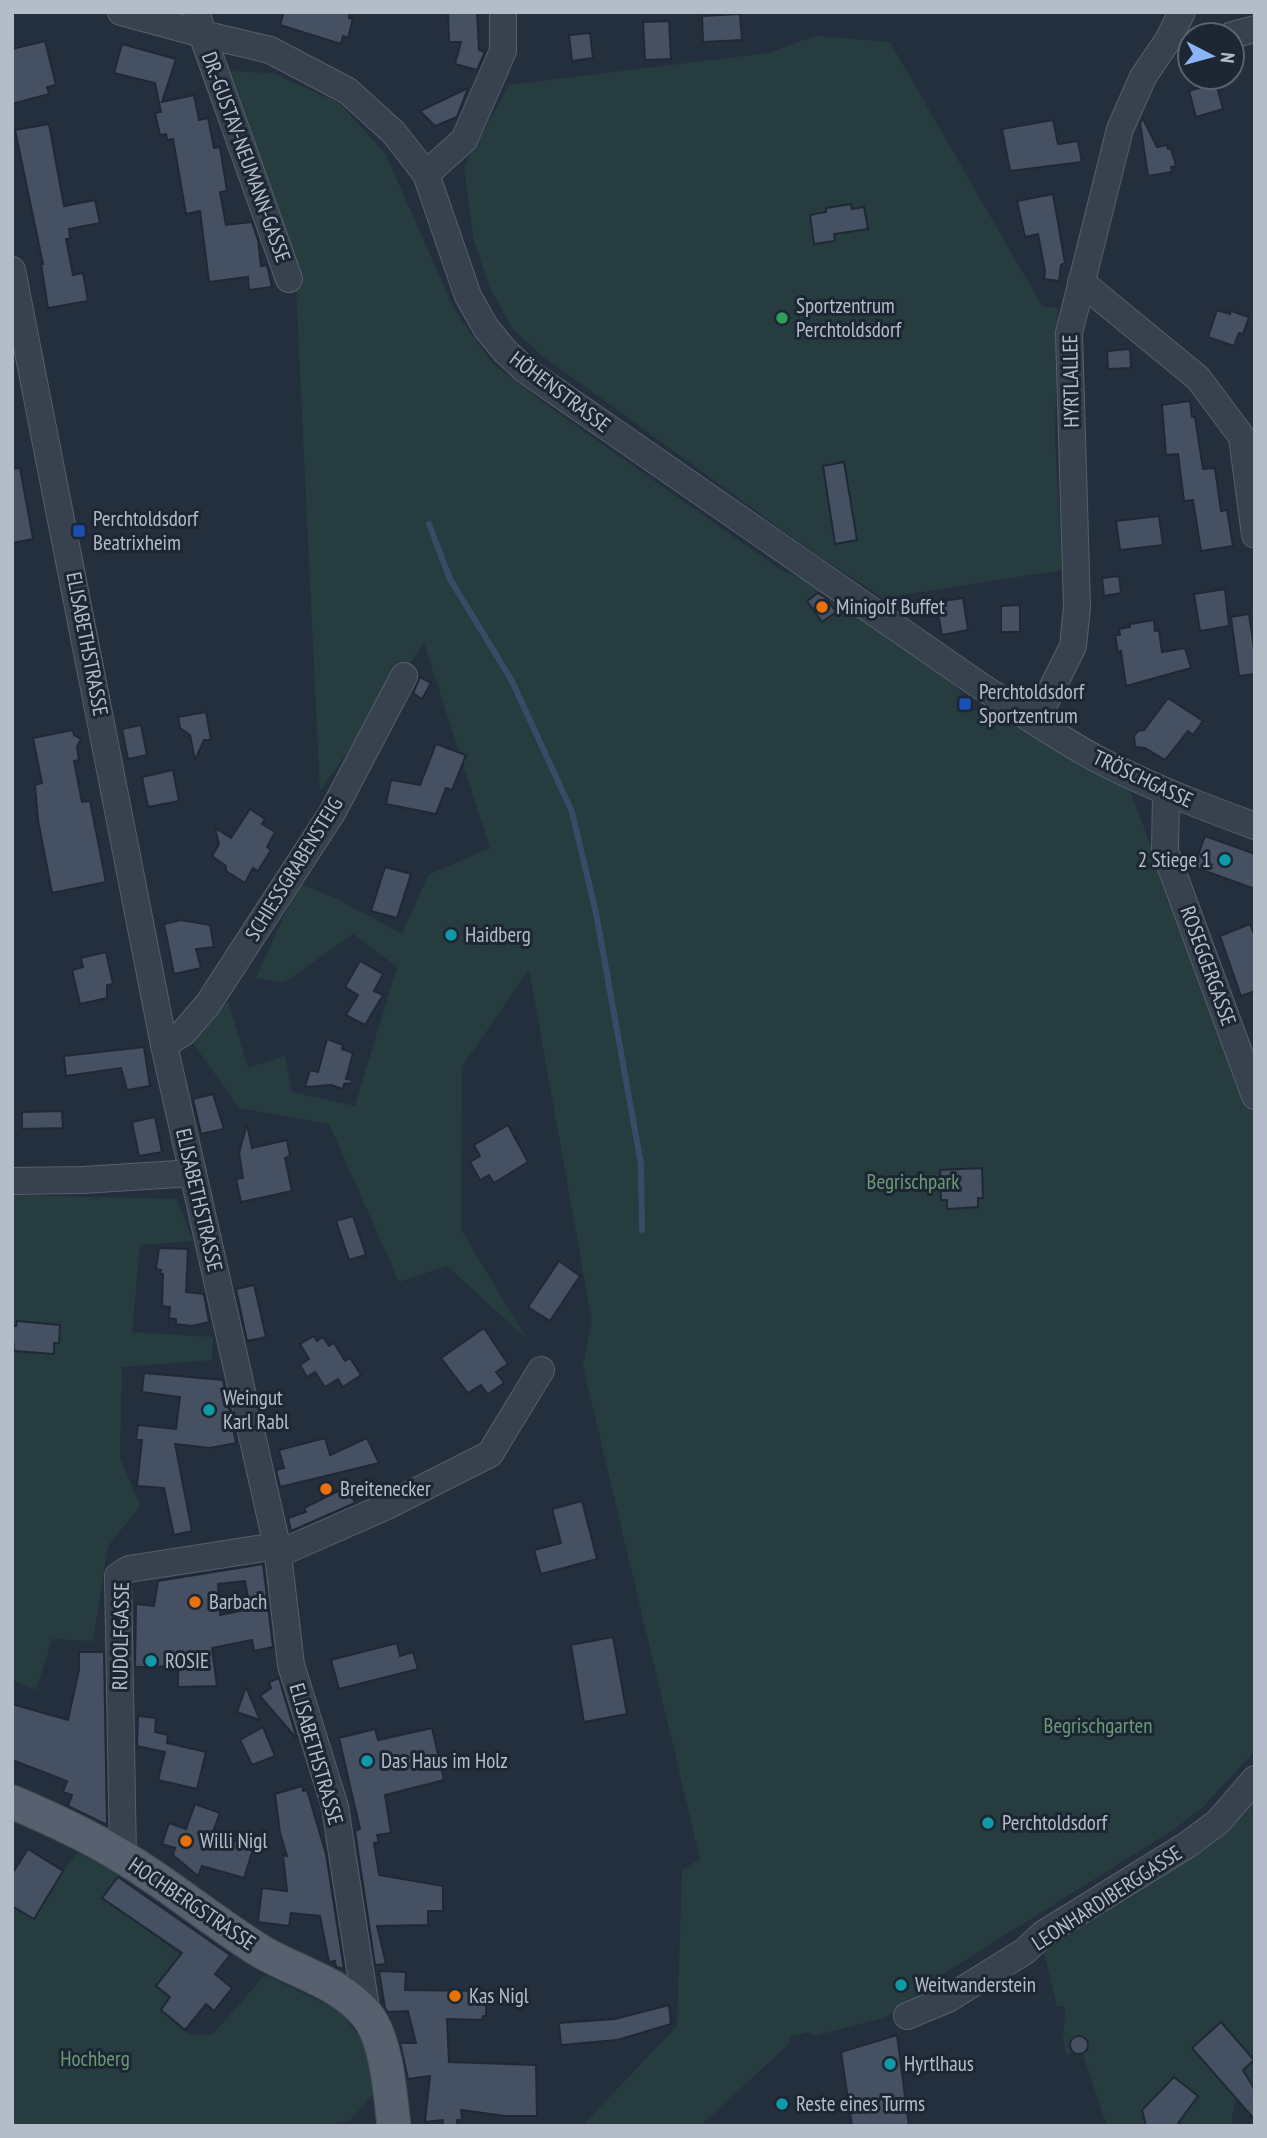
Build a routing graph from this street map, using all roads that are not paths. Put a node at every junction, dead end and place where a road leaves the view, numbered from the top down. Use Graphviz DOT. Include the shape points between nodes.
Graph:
graph roads {
  1 [pos="121,12"];
  2 [pos="503,12"];
  3 [pos="200,23"];
  4 [pos="1176,45"];
  5 [pos="426,174"];
  6 [pos="12,270"];
  7 [pos="289,279"];
  8 [pos="1081,282"];
  9 [pos="1248,435"];
  10 [pos="1255,535"];
  11 [pos="404,676"];
  12 [pos="1036,721"];
  13 [pos="1166,793"];
  14 [pos="1255,826"];
  15 [pos="164,1045"];
  16 [pos="1254,1095"];
  17 [pos="193,1173"];
  18 [pos="12,1181"];
  19 [pos="541,1370"];
  20 [pos="277,1550"];
  21 [pos="1255,1779"];
  22 [pos="12,1802"];
  23 [pos="123,1857"];
  24 [pos="367,2015"];
  25 [pos="907,2016"];
  26 [pos="394,2126"];
  1 -- 3 [label="street, HÖHENSTRASSE"];
  2 -- 5 [label="street" via="503,51 464,141"];
  3 -- 5 [label="street, HÖHENSTRASSE" via="270,50 348,91 394,132"];
  3 -- 7 [label="street, DR.-GUSTAV-NEUMANN-GASSE"];
  4 -- 8 [label="street, HYRTLALLEE" via="1143,77 1120,129"];
  5 -- 12 [label="street, HÖHENSTRASSE" via="468,296 486,328 525,370"];
  6 -- 15 [label="street, ELISABETHSTRASSE"];
  8 -- 9 [label="street" via="1198,378"];
  8 -- 12 [label="street, HYRTLALLEE" via="1069,333 1077,607 1073,646"];
  9 -- 10 [label="street"];
  11 -- 15 [label="street, SCHIESSGRABENSTEIG" via="332,813 208,1004"];
  12 -- 13 [label="street, TRÖSCHGASSE" via="1095,758"];
  13 -- 14 [label="street, TRÖSCHGASSE"];
  13 -- 16 [label="street, ROSEGGERGASSE" via="1165,851"];
  15 -- 17 [label="street, ELISABETHSTRASSE"];
  17 -- 18 [label="street"];
  17 -- 20 [label="street, ELISABETHSTRASSE"];
  19 -- 20 [label="street" via="490,1454 387,1506"];
  20 -- 23 [label="street, RUDOLFGASSE" via="129,1569 118,1576"];
  20 -- 24 [label="street, ELISABETHSTRASSE" via="291,1665 335,1807"];
  21 -- 25 [label="street, LEONHARDIBERGGASSE" via="1218,1822 1187,1845 948,1999"];
  22 -- 23 [label="main road, HOCHBERGSTRASSE"];
  23 -- 24 [label="main road, HOCHBERGSTRASSE" via="264,1953 346,1994"];
  24 -- 26 [label="main road, ELISABETHSTRASSE" via="380,2044"];
}
